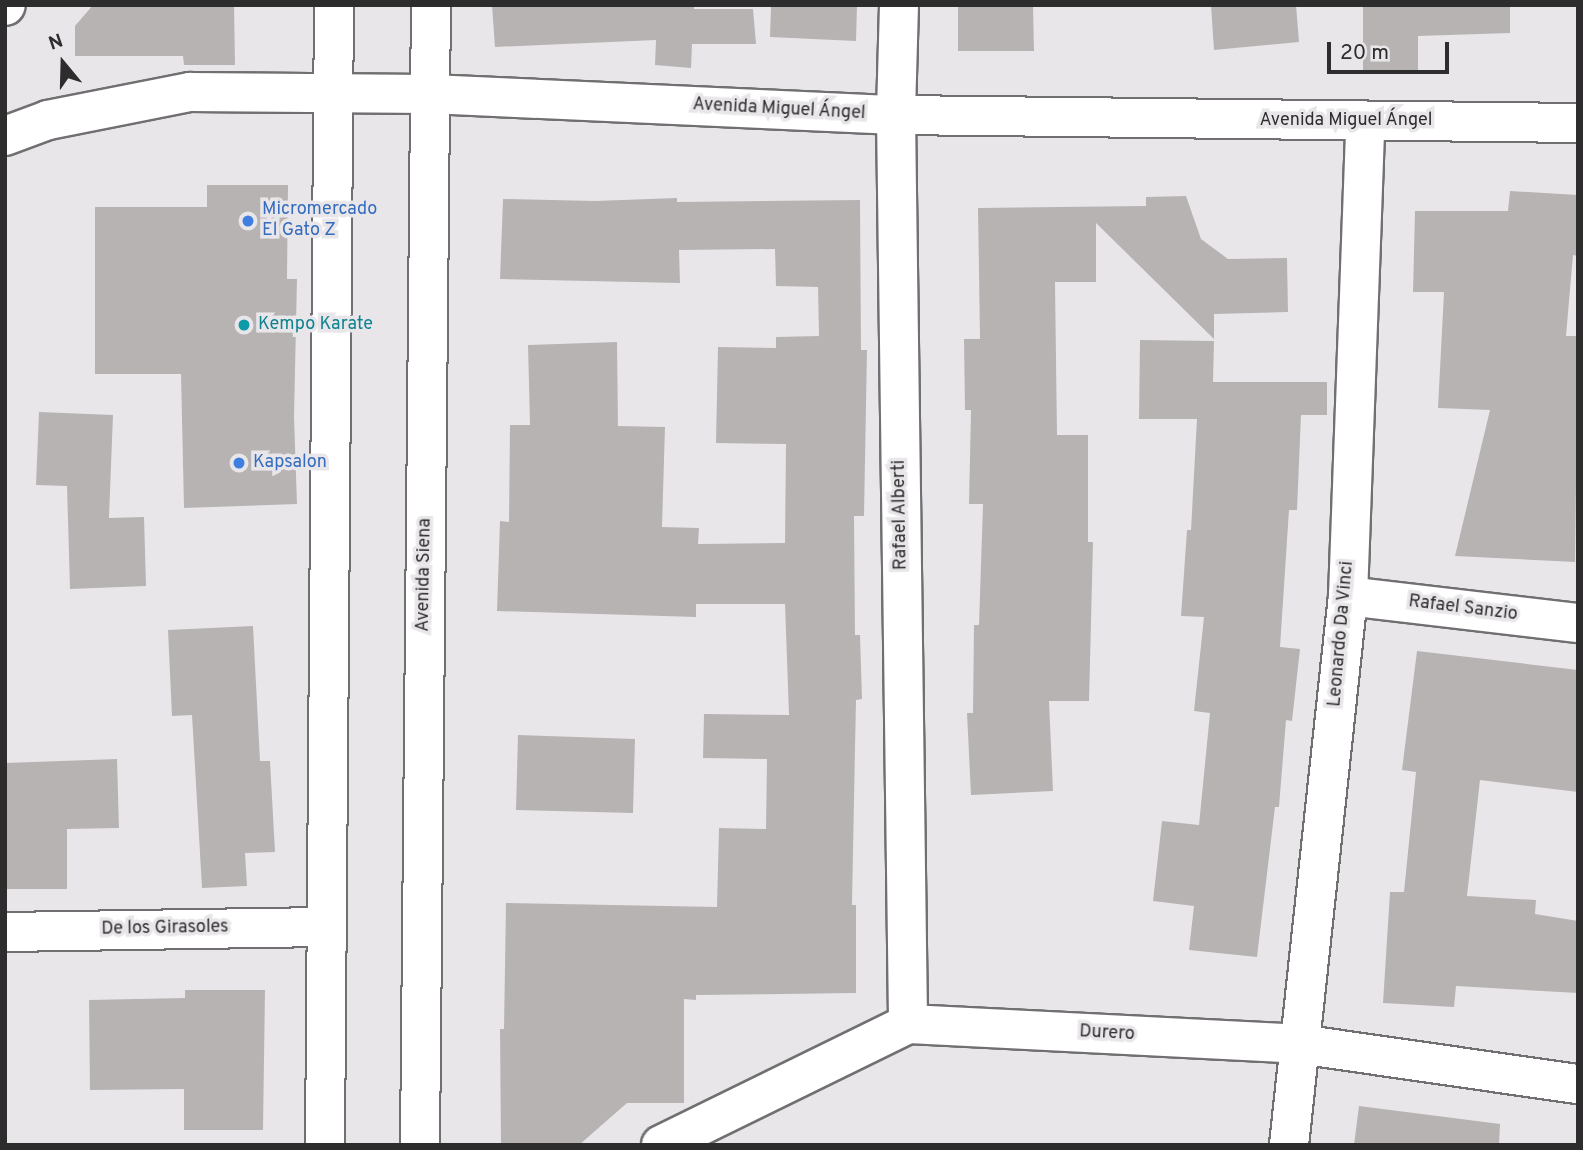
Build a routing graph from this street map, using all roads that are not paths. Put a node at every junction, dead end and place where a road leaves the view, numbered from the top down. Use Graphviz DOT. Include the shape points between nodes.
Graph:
graph roads {
  1 [pos="334,5"];
  2 [pos="431,5"];
  3 [pos="899,5"];
  4 [pos="333,94"];
  5 [pos="430,94"];
  6 [pos="896,115"];
  7 [pos="1571,118"];
  8 [pos="1365,122"];
  9 [pos="5,136"];
  10 [pos="1348,596"];
  11 [pos="1578,623"];
  12 [pos="324,927"];
  13 [pos="5,932"];
  14 [pos="908,1024"];
  15 [pos="1299,1044"];
  16 [pos="1578,1084"];
  17 [pos="325,1145"];
  18 [pos="420,1145"];
  19 [pos="661,1145"];
  20 [pos="1289,1145"];
  1 -- 4 [label="street"];
  2 -- 5 [label="street, Avenida Siena"];
  3 -- 6 [label="street, Rafael Alberti"];
  4 -- 5 [label="street, Avenida Miguel Ángel"];
  4 -- 9 [label="street, Avenida Miguel Ángel" via="190,92 48,120"];
  4 -- 12 [label="street"];
  5 -- 6 [label="street, Avenida Miguel Ángel"];
  5 -- 18 [label="street, Avenida Siena"];
  6 -- 8 [label="street, Avenida Miguel Ángel"];
  6 -- 14 [label="street, Rafael Alberti"];
  7 -- 8 [label="street, Avenida Miguel Ángel"];
  8 -- 10 [label="street, Leonardo Da Vinci"];
  10 -- 11 [label="street, Rafael Sanzio"];
  10 -- 15 [label="street, Leonardo Da Vinci"];
  12 -- 13 [label="street, De los Girasoles"];
  12 -- 17 [label="street"];
  14 -- 15 [label="street, Durero"];
  14 -- 19 [label="street, Durero"];
  15 -- 16 [label="street, Durero"];
  15 -- 20 [label="street, Leonardo Da Vinci"];
}
